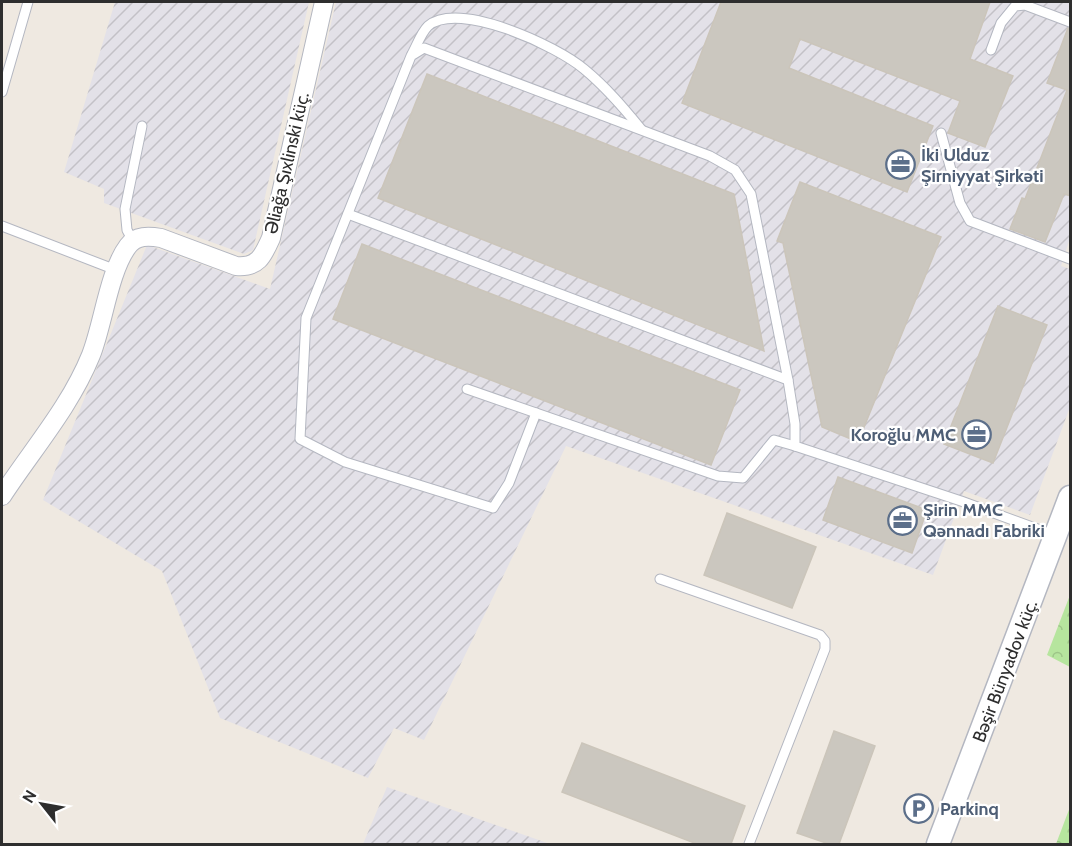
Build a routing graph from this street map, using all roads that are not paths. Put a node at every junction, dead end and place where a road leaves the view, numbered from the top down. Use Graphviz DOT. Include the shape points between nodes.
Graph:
graph roads {
  1 [pos="28,2"];
  2 [pos="324,2"];
  3 [pos="1071,22"];
  4 [pos="991,50"];
  5 [pos="411,56"];
  6 [pos="2,92"];
  7 [pos="142,126"];
  8 [pos="643,131"];
  9 [pos="942,133"];
  10 [pos="348,214"];
  11 [pos="2,226"];
  12 [pos="132,241"];
  13 [pos="1071,260"];
  14 [pos="116,270"];
  15 [pos="788,380"];
  16 [pos="467,389"];
  17 [pos="536,413"];
  18 [pos="795,446"];
  19 [pos="2,496"];
  20 [pos="1071,497"];
  21 [pos="1056,536"];
  22 [pos="660,579"];
  23 [pos="749,844"];
  24 [pos="940,844"];
  1 -- 6 [label="lane"];
  2 -- 12 [label="street, Əliağa Şıxlinski küç." via="271,238 259,261 246,267 236,266 161,238 149,236"];
  3 -- 4 [label="lane" via="1025,5 1015,6 1001,23"];
  5 -- 8 [label="lane" via="424,48"];
  5 -- 8 [label="lane" via="429,25 440,19 474,17 496,24 582,67 608,89"];
  5 -- 10 [label="lane"];
  7 -- 12 [label="lane" via="125,210"];
  8 -- 15 [label="lane" via="710,156 735,170 751,194"];
  9 -- 13 [label="lane" via="960,203 970,221"];
  10 -- 15 [label="lane"];
  10 -- 17 [label="lane" via="306,318 300,439 345,462 493,508 509,483"];
  11 -- 14 [label="lane"];
  12 -- 14 [label="street"];
  14 -- 19 [label="street" via="99,330 78,382"];
  15 -- 18 [label="lane"];
  16 -- 17 [label="lane"];
  17 -- 18 [label="lane" via="718,476 743,478 774,440"];
  18 -- 21 [label="lane"];
  20 -- 21 [label="street, Bəşir Bünyadov küç."];
  21 -- 24 [label="street, Bəşir Bünyadov küç."];
  22 -- 23 [label="lane" via="820,635 825,641"];
}
